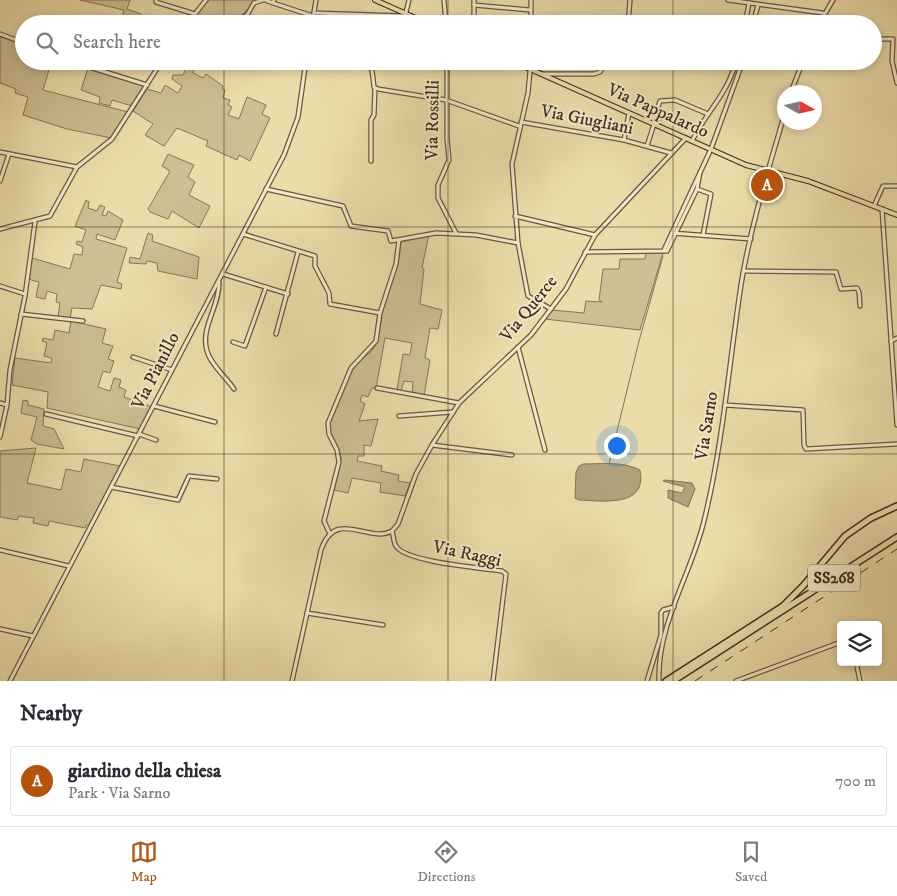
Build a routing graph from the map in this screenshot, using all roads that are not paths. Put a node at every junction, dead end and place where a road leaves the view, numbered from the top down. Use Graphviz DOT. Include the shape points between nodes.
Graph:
graph roads {
  1 [pos="156,0"];
  2 [pos="206,0"];
  3 [pos="264,0"];
  4 [pos="316,0"];
  5 [pos="375,0"];
  6 [pos="409,0"];
  7 [pos="444,0"];
  8 [pos="474,0"];
  9 [pos="531,0"];
  10 [pos="630,0"];
  11 [pos="728,0"];
  12 [pos="764,0"];
  13 [pos="832,0"];
  14 [pos="273,2"];
  15 [pos="756,3"];
  16 [pos="749,4"];
  17 [pos="474,6"];
  18 [pos="764,6"];
  19 [pos="530,10"];
  20 [pos="195,14"];
  21 [pos="823,14"];
  22 [pos="247,15"];
  23 [pos="314,15"];
  24 [pos="407,15"];
  25 [pos="445,15"];
  26 [pos="474,15"];
  27 [pos="530,15"];
  28 [pos="629,15"];
  29 [pos="746,15"];
  30 [pos="0,34"];
  31 [pos="15,40"];
  32 [pos="882,40"];
  33 [pos="101,70"];
  34 [pos="157,70"];
  35 [pos="306,70"];
  36 [pos="372,70"];
  37 [pos="447,70"];
  38 [pos="531,70"];
  39 [pos="601,70"];
  40 [pos="734,70"];
  41 [pos="740,70"];
  42 [pos="800,70"];
  43 [pos="541,74"];
  44 [pos="897,83"];
  45 [pos="147,85"];
  46 [pos="794,85"];
  47 [pos="374,87"];
  48 [pos="726,91"];
  49 [pos="733,94"];
  50 [pos="446,100"];
  51 [pos="629,113"];
  52 [pos="708,114"];
  53 [pos="520,124"];
  54 [pos="655,125"];
  55 [pos="780,130"];
  56 [pos="686,138"];
  57 [pos="624,140"];
  58 [pos="692,141"];
  59 [pos="647,146"];
  60 [pos="711,150"];
  61 [pos="0,152"];
  62 [pos="672,153"];
  63 [pos="9,154"];
  64 [pos="371,161"];
  65 [pos="77,167"];
  66 [pos="768,171"];
  67 [pos="700,172"];
  68 [pos="0,182"];
  69 [pos="897,186"];
  70 [pos="266,189"];
  71 [pos="697,189"];
  72 [pos="874,206"];
  73 [pos="882,209"];
  74 [pos="897,215"];
  75 [pos="515,216"];
  76 [pos="35,222"];
  77 [pos="0,229"];
  78 [pos="672,233"];
  79 [pos="677,233"];
  80 [pos="243,234"];
  81 [pos="456,234"];
  82 [pos="595,235"];
  83 [pos="703,235"];
  84 [pos="751,239"];
  85 [pos="400,240"];
  86 [pos="518,243"];
  87 [pos="664,250"];
  88 [pos="298,252"];
  89 [pos="585,252"];
  90 [pos="744,271"];
  91 [pos="223,274"];
  92 [pos="219,282"];
  93 [pos="0,286"];
  94 [pos="266,287"];
  95 [pos="25,294"];
  96 [pos="288,294"];
  97 [pos="860,306"];
  98 [pos="551,309"];
  99 [pos="380,313"];
  100 [pos="21,314"];
  101 [pos="83,322"];
  102 [pos="276,334"];
  103 [pos="897,338"];
  104 [pos="891,341"];
  105 [pos="233,342"];
  106 [pos="518,347"];
  107 [pos="134,357"];
  108 [pos="172,370"];
  109 [pos="378,388"];
  110 [pos="234,389"];
  111 [pos="0,403"];
  112 [pos="459,404"];
  113 [pos="7,405"];
  114 [pos="725,405"];
  115 [pos="154,406"];
  116 [pos="453,412"];
  117 [pos="46,414"];
  118 [pos="399,416"];
  119 [pos="215,422"];
  120 [pos="897,425"];
  121 [pos="139,435"];
  122 [pos="0,437"];
  123 [pos="156,440"];
  124 [pos="897,444"];
  125 [pos="432,445"];
  126 [pos="545,450"];
  127 [pos="512,455"];
  128 [pos="217,479"];
  129 [pos="111,487"];
  130 [pos="897,506"];
  131 [pos="392,531"];
  132 [pos="330,534"];
  133 [pos="897,537"];
  134 [pos="0,550"];
  135 [pos="69,566"];
  136 [pos="674,607"];
  137 [pos="307,613"];
  138 [pos="383,625"];
  139 [pos="0,629"];
  140 [pos="33,636"];
  141 [pos="837,643"];
  142 [pos="857,666"];
  143 [pos="10,681"];
  144 [pos="292,681"];
  145 [pos="492,681"];
  146 [pos="647,681"];
  147 [pos="659,681"];
  148 [pos="666,681"];
  149 [pos="673,681"];
  150 [pos="736,681"];
  151 [pos="860,681"];
  1 -- 20 [label="street"];
  2 -- 20 [label="street"];
  3 -- 14 [label="street"];
  3 -- 22 [label="street" via="254,3"];
  4 -- 23 [label="street"];
  5 -- 24 [label="main road"];
  6 -- 24 [label="street"];
  7 -- 25 [label="street"];
  8 -- 17 [label="street"];
  9 -- 19 [label="street"];
  10 -- 28 [label="street"];
  11 -- 16 [label="street"];
  12 -- 18 [label="street"];
  13 -- 21 [label="street"];
  14 -- 23 [label="street"];
  15 -- 16 [label="street"];
  15 -- 18 [label="street"];
  16 -- 29 [label="street"];
  17 -- 19 [label="street"];
  17 -- 26 [label="street"];
  18 -- 21 [label="street"];
  19 -- 27 [label="street"];
  30 -- 31 [label="street"];
  32 -- 44 [label="street" via="893,39 892,62"];
  33 -- 45 [label="street"];
  34 -- 45 [label="street"];
  35 -- 70 [label="street, Via Pianillo" via="293,131"];
  36 -- 47 [label="street"];
  37 -- 50 [label="street, Via Rossilli"];
  38 -- 43 [label="main road, Via Pappalardo"];
  38 -- 53 [label="street"];
  39 -- 43 [label="street" via="594,74"];
  40 -- 48 [label="street"];
  41 -- 49 [label="street"];
  42 -- 46 [label="street"];
  43 -- 51 [label="main road, Via Pappalardo"];
  45 -- 65 [label="street" via="112,139"];
  47 -- 50 [label="street, Via Giugliani"];
  47 -- 64 [label="street"];
  48 -- 49 [label="street"];
  48 -- 52 [label="street"];
  49 -- 60 [label="street"];
  50 -- 53 [label="street, Via Giugliani"];
  50 -- 81 [label="street, Via Rossilli" via="449,160 438,185 438,198"];
  51 -- 54 [label="main road, Via Pappalardo"];
  51 -- 57 [label="street"];
  52 -- 54 [label="street, Via Giugliani" via="675,100 660,101 657,110 661,112"];
  52 -- 58 [label="street"];
  53 -- 57 [label="street, Via Giugliani"];
  53 -- 75 [label="street" via="512,164"];
  54 -- 56 [label="main road, Via Pappalardo"];
  54 -- 59 [label="street, Via Giugliani"];
  55 -- 66 [label="street, Via Sarno"];
  56 -- 58 [label="main road, Via Pappalardo"];
  56 -- 62 [label="street, Via Querce"];
  57 -- 59 [label="street, Via Giugliani"];
  58 -- 60 [label="main road, Via Pappalardo"];
  59 -- 62 [label="street, Via Giugliani"];
  60 -- 66 [label="main road, Via Pappalardo"];
  60 -- 67 [label="street"];
  61 -- 63 [label="street"];
  62 -- 82 [label="street, Via Querce"];
  63 -- 65 [label="street"];
  63 -- 68 [label="street"];
  65 -- 76 [label="street" via="50,216"];
  66 -- 72 [label="main road, Via Pappalardo" via="808,181"];
  66 -- 84 [label="street, Via Sarno"];
  67 -- 71 [label="street"];
  67 -- 78 [label="street"];
  69 -- 72 [label="street" via="883,186"];
  70 -- 80 [label="street, Via Pianillo"];
  70 -- 85 [label="street" via="343,206 350,226 388,231 391,241"];
  71 -- 79 [label="street"];
  71 -- 83 [label="street" via="711,194"];
  72 -- 73 [label="main road, Via Pappalardo"];
  73 -- 74 [label="main road, Via Pappalardo"];
  73 -- 104 [label="street"];
  75 -- 82 [label="street"];
  75 -- 86 [label="street"];
  76 -- 77 [label="street"];
  76 -- 95 [label="street"];
  78 -- 79 [label="street"];
  78 -- 87 [label="street"];
  79 -- 83 [label="street"];
  79 -- 87 [label="street" via="669,250"];
  80 -- 88 [label="street"];
  80 -- 91 [label="street, Via Pianillo"];
  81 -- 85 [label="street" via="427,232"];
  81 -- 86 [label="street"];
  82 -- 89 [label="street, Via Querce"];
  83 -- 84 [label="street"];
  84 -- 90 [label="street, Via Sarno"];
  85 -- 99 [label="street"];
  86 -- 98 [label="street" via="528,296"];
  87 -- 89 [label="street"];
  88 -- 96 [label="street"];
  88 -- 99 [label="street" via="314,256 329,293 330,304"];
  89 -- 98 [label="street, Via Querce" via="566,289"];
  90 -- 97 [label="street" via="836,272 841,289 858,290"];
  90 -- 114 [label="street, Via Sarno"];
  91 -- 92 [label="street, Via Pianillo"];
  91 -- 94 [label="street"];
  92 -- 108 [label="street, Via Pianillo"];
  92 -- 110 [label="street" via="218,297 208,325 206,350"];
  93 -- 95 [label="street"];
  94 -- 96 [label="street"];
  94 -- 105 [label="street" via="244,346"];
  95 -- 100 [label="street"];
  96 -- 102 [label="street"];
  98 -- 106 [label="street, Via Querce"];
  99 -- 132 [label="street" via="376,341 351,368 328,423 329,434 339,456 324,521"];
  100 -- 101 [label="street"];
  100 -- 113 [label="street"];
  103 -- 104 [label="street"];
  104 -- 120 [label="street"];
  106 -- 112 [label="street, Via Querce"];
  106 -- 126 [label="street"];
  107 -- 108 [label="street"];
  108 -- 115 [label="street, Via Pianillo"];
  109 -- 112 [label="street"];
  111 -- 113 [label="street"];
  112 -- 116 [label="street, Via Querce"];
  113 -- 122 [label="street"];
  114 -- 124 [label="street" via="803,410 806,449"];
  114 -- 136 [label="street, Via Sarno" via="704,523"];
  115 -- 119 [label="street"];
  115 -- 121 [label="street, Via Pianillo"];
  116 -- 118 [label="street"];
  116 -- 125 [label="street, Via Querce"];
  117 -- 121 [label="street"];
  121 -- 123 [label="street"];
  121 -- 129 [label="street, Via Pianillo"];
  125 -- 127 [label="street"];
  125 -- 131 [label="street, Via Querce"];
  128 -- 129 [label="street" via="188,476 178,500"];
  129 -- 135 [label="street, Via Pianillo"];
  130 -- 148 [label="highway, SS268" via="871,518 839,543 783,606"];
  131 -- 132 [label="street" via="344,529"];
  131 -- 145 [label="street, Via Raggi" via="396,545 403,552 440,563 506,574"];
  132 -- 137 [label="street" via="321,550"];
  133 -- 149 [label="highway, SS268"];
  134 -- 135 [label="street"];
  135 -- 140 [label="street, Via Pianillo"];
  136 -- 146 [label="street" via="661,613 661,636"];
  136 -- 147 [label="street, Via Sarno" via="662,649"];
  137 -- 138 [label="street"];
  137 -- 144 [label="street"];
  139 -- 140 [label="street"];
  140 -- 143 [label="street, Via Pianillo"];
  141 -- 150 [label="street"];
  142 -- 151 [label="street"];
}
